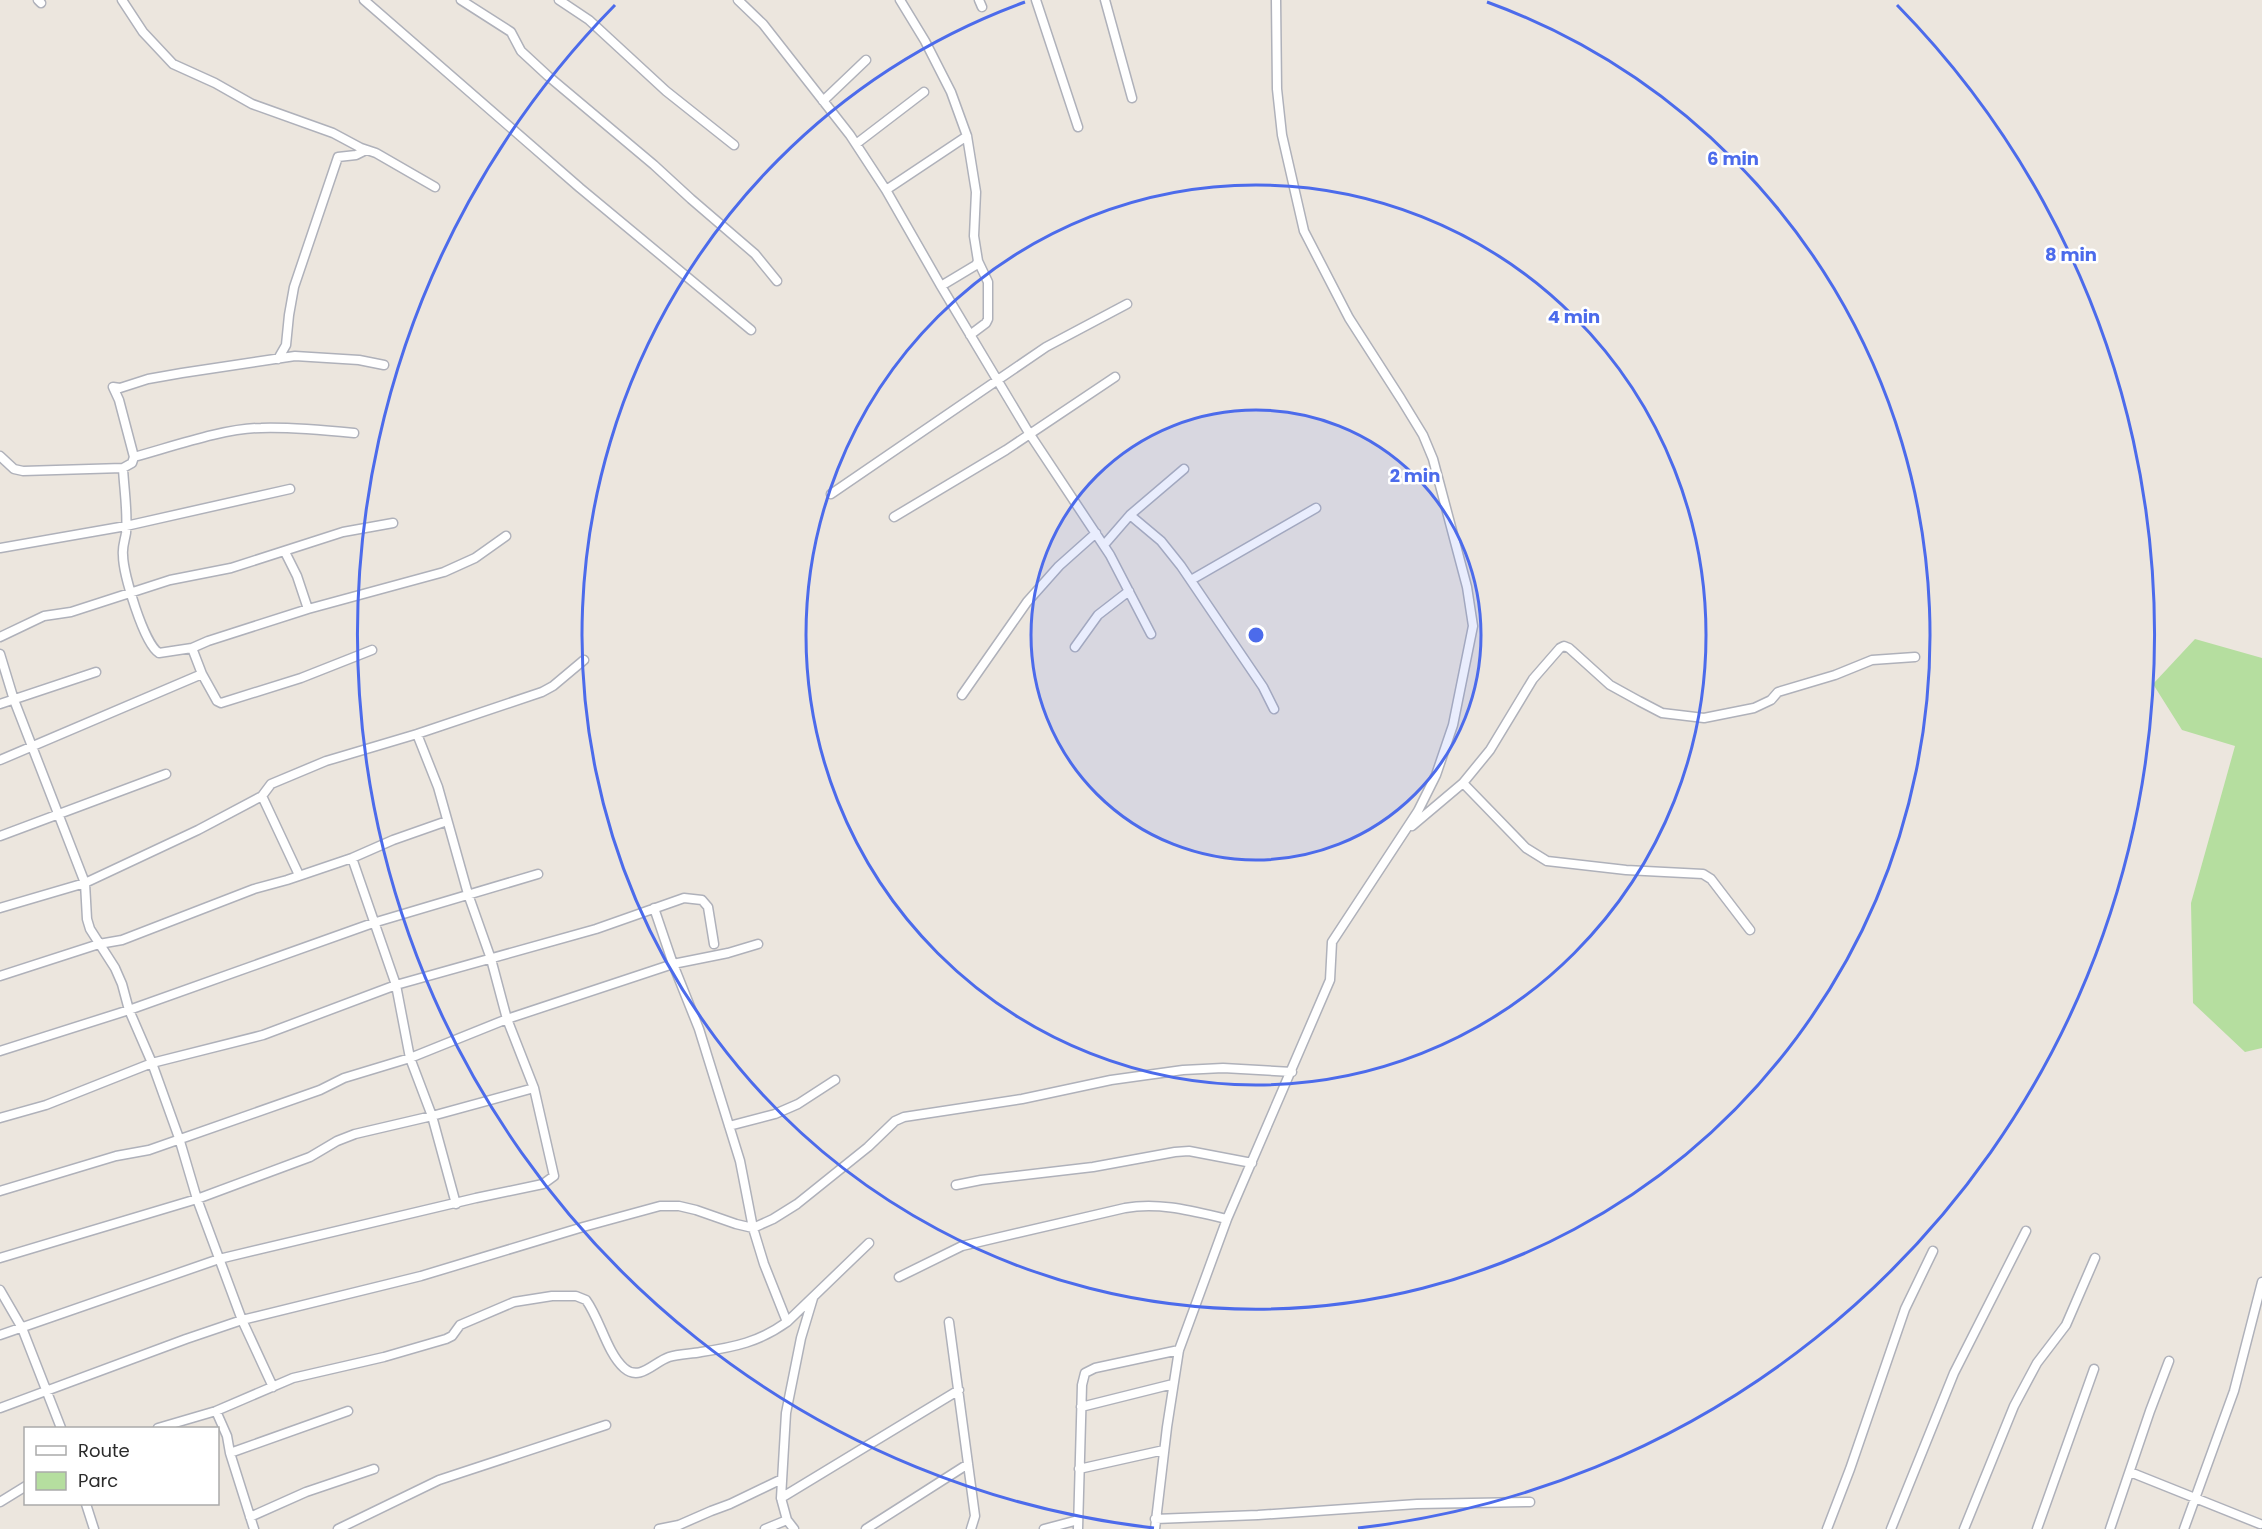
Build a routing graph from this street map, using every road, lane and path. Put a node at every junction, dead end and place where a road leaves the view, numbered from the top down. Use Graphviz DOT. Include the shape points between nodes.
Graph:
graph roads {
  1 [pos="122,0"];
  2 [pos="364,0"];
  3 [pos="461,0"];
  4 [pos="559,0"];
  5 [pos="738,0"];
  6 [pos="900,0"];
  7 [pos="1036,0"];
  8 [pos="1105,0"];
  9 [pos="1276,0"];
  10 [pos="866,60"];
  11 [pos="924,92"];
  12 [pos="1132,98"];
  13 [pos="823,101"];
  14 [pos="1078,127"];
  15 [pos="967,136"];
  16 [pos="856,144"];
  17 [pos="734,145"];
  18 [pos="366,150"];
  19 [pos="435,188"];
  20 [pos="885,190"];
  21 [pos="978,261"];
  22 [pos="777,281"];
  23 [pos="941,286"];
  24 [pos="1127,304"];
  25 [pos="751,330"];
  26 [pos="970,335"];
  27 [pos="278,359"];
  28 [pos="384,365"];
  29 [pos="1115,377"];
  30 [pos="997,379"];
  31 [pos="1029,433"];
  32 [pos="354,434"];
  33 [pos="0,456"];
  34 [pos="134,457"];
  35 [pos="123,468"];
  36 [pos="1184,470"];
  37 [pos="290,489"];
  38 [pos="831,494"];
  39 [pos="1316,508"];
  40 [pos="1130,515"];
  41 [pos="894,517"];
  42 [pos="393,523"];
  43 [pos="126,526"];
  44 [pos="1096,534"];
  45 [pos="506,536"];
  46 [pos="1104,545"];
  47 [pos="0,548"];
  48 [pos="285,552"];
  49 [pos="1191,580"];
  50 [pos="1129,591"];
  51 [pos="131,594"];
  52 [pos="308,609"];
  53 [pos="1151,634"];
  54 [pos="0,638"];
  55 [pos="1075,647"];
  56 [pos="192,648"];
  57 [pos="372,650"];
  58 [pos="0,654"];
  59 [pos="1915,657"];
  60 [pos="584,660"];
  61 [pos="96,672"];
  62 [pos="202,674"];
  63 [pos="962,695"];
  64 [pos="14,700"];
  65 [pos="0,704"];
  66 [pos="1274,709"];
  67 [pos="417,734"];
  68 [pos="32,748"];
  69 [pos="0,760"];
  70 [pos="166,774"];
  71 [pos="1463,783"];
  72 [pos="262,796"];
  73 [pos="58,816"];
  74 [pos="447,821"];
  75 [pos="1405,831"];
  76 [pos="0,836"];
  77 [pos="352,858"];
  78 [pos="538,874"];
  79 [pos="299,875"];
  80 [pos="85,883"];
  81 [pos="468,894"];
  82 [pos="0,908"];
  83 [pos="654,908"];
  84 [pos="373,923"];
  85 [pos="1750,930"];
  86 [pos="99,944"];
  87 [pos="714,944"];
  88 [pos="758,944"];
  89 [pos="490,959"];
  90 [pos="673,964"];
  91 [pos="0,976"];
  92 [pos="396,986"];
  93 [pos="129,1010"];
  94 [pos="507,1019"];
  95 [pos="0,1051"];
  96 [pos="411,1058"];
  97 [pos="152,1063"];
  98 [pos="1292,1072"];
  99 [pos="835,1080"];
  100 [pos="534,1088"];
  101 [pos="432,1116"];
  102 [pos="0,1118"];
  103 [pos="729,1126"];
  104 [pos="179,1138"];
  105 [pos="1252,1163"];
  106 [pos="956,1185"];
  107 [pos="0,1191"];
  108 [pos="197,1199"];
  109 [pos="456,1204"];
  110 [pos="1227,1219"];
  111 [pos="753,1228"];
  112 [pos="2026,1230"];
  113 [pos="869,1243"];
  114 [pos="1933,1251"];
  115 [pos="0,1258"];
  116 [pos="2095,1258"];
  117 [pos="219,1259"];
  118 [pos="899,1277"];
  119 [pos="2262,1282"];
  120 [pos="0,1290"];
  121 [pos="814,1294"];
  122 [pos="242,1320"];
  123 [pos="787,1322"];
  124 [pos="949,1322"];
  125 [pos="22,1328"];
  126 [pos="0,1335"];
  127 [pos="1179,1350"];
  128 [pos="2169,1361"];
  129 [pos="2094,1370"];
  130 [pos="1173,1384"];
  131 [pos="273,1386"];
  132 [pos="47,1389"];
  133 [pos="959,1390"];
  134 [pos="1081,1407"];
  135 [pos="0,1408"];
  136 [pos="216,1411"];
  137 [pos="348,1411"];
  138 [pos="606,1425"];
  139 [pos="61,1427"];
  140 [pos="161,1427"];
  141 [pos="1164,1450"];
  142 [pos="230,1453"];
  143 [pos="968,1464"];
  144 [pos="374,1469"];
  145 [pos="1079,1469"];
  146 [pos="2130,1472"];
  147 [pos="782,1479"];
  148 [pos="24,1487"];
  149 [pos="780,1498"];
  150 [pos="2196,1498"];
  151 [pos="0,1502"];
  152 [pos="1530,1502"];
  153 [pos="87,1505"];
  154 [pos="250,1517"];
  155 [pos="1155,1519"];
  156 [pos="787,1520"];
  157 [pos="1078,1524"];
  158 [pos="2260,1524"];
  159 [pos="94,1529"];
  160 [pos="254,1529"];
  161 [pos="338,1529"];
  162 [pos="659,1529"];
  163 [pos="765,1529"];
  164 [pos="794,1529"];
  165 [pos="866,1529"];
  166 [pos="971,1529"];
  167 [pos="1044,1529"];
  168 [pos="1155,1529"];
  169 [pos="1827,1529"];
  170 [pos="1891,1529"];
  171 [pos="1964,1529"];
  172 [pos="2037,1529"];
  173 [pos="2110,1529"];
  174 [pos="2184,1529"];
  1 -- 18 [label="street" via="143,32 173,64 252,104 333,133"];
  2 -- 25 [label="street"];
  3 -- 22 [label="street" via="511,32 521,51 755,254"];
  4 -- 17 [label="street" via="589,20"];
  5 -- 13 [label="street" via="763,24"];
  6 -- 15 [label="street" via="951,92"];
  7 -- 14 [label="street"];
  8 -- 12 [label="street"];
  9 -- 75 [label="street" via="1282,135 1304,231 1348,318 1423,435 1455,537 1472,609 1472,639 1453,725 1436,775"];
  10 -- 13 [label="street"];
  11 -- 16 [label="street"];
  13 -- 16 [label="street"];
  15 -- 20 [label="street"];
  15 -- 21 [label="street" via="976,192 974,236"];
  16 -- 20 [label="street"];
  18 -- 19 [label="street"];
  18 -- 27 [label="street" via="338,157 294,287 286,345"];
  20 -- 23 [label="street"];
  21 -- 23 [label="street"];
  21 -- 26 [label="street" via="988,278 989,313 986,323"];
  23 -- 26 [label="street"];
  24 -- 30 [label="street" via="1046,347"];
  26 -- 30 [label="street"];
  27 -- 28 [label="street" via="313,356"];
  27 -- 34 [label="street" via="113,387"];
  29 -- 31 [label="street"];
  30 -- 31 [label="street"];
  30 -- 38 [label="street"];
  31 -- 41 [label="street"];
  31 -- 44 [label="street"];
  32 -- 34 [label="street" via="304,427 260,428"];
  33 -- 35 [label="street" via="14,469 23,471"];
  34 -- 35 [label="street"];
  35 -- 43 [label="street"];
  36 -- 40 [label="street"];
  37 -- 43 [label="street"];
  39 -- 49 [label="street"];
  40 -- 46 [label="street"];
  40 -- 49 [label="street" via="1161,541"];
  42 -- 48 [label="street" via="343,532"];
  43 -- 47 [label="street"];
  43 -- 51 [label="street" via="123,558"];
  44 -- 46 [label="street"];
  44 -- 63 [label="street" via="1059,566 1027,603"];
  45 -- 52 [label="street" via="475,558 444,573"];
  46 -- 50 [label="street"];
  48 -- 51 [label="street" via="170,580"];
  48 -- 52 [label="street"];
  49 -- 66 [label="street"];
  50 -- 53 [label="street"];
  50 -- 55 [label="street" via="1098,615"];
  51 -- 54 [label="street" via="44,616"];
  51 -- 56 [label="street" via="155,652"];
  52 -- 56 [label="street"];
  56 -- 62 [label="street"];
  57 -- 62 [label="street" via="221,703"];
  58 -- 64 [label="street"];
  59 -- 71 [label="street" via="1872,660 1779,692 1754,708 1704,718 1662,713 1610,685 1564,646 1533,679 1490,750"];
  60 -- 67 [label="street" via="542,692"];
  61 -- 64 [label="street"];
  62 -- 68 [label="street"];
  64 -- 65 [label="street"];
  64 -- 68 [label="street"];
  67 -- 72 [label="street" via="326,761 271,784"];
  67 -- 74 [label="street"];
  68 -- 69 [label="street"];
  68 -- 73 [label="street"];
  70 -- 73 [label="street"];
  71 -- 75 [label="street"];
  71 -- 85 [label="street" via="1526,848 1547,861 1703,874"];
  72 -- 79 [label="street"];
  72 -- 80 [label="street"];
  73 -- 76 [label="street"];
  73 -- 80 [label="street"];
  74 -- 77 [label="street"];
  74 -- 81 [label="street"];
  75 -- 98 [label="street" via="1332,942 1330,980"];
  77 -- 79 [label="street"];
  77 -- 84 [label="street"];
  78 -- 81 [label="street"];
  79 -- 86 [label="street" via="122,940"];
  80 -- 82 [label="street"];
  80 -- 86 [label="street" via="87,920"];
  81 -- 84 [label="street"];
  81 -- 89 [label="street"];
  83 -- 87 [label="street" via="684,898 702,900 708,907"];
  83 -- 89 [label="street"];
  83 -- 90 [label="street"];
  84 -- 92 [label="street"];
  84 -- 93 [label="street"];
  86 -- 91 [label="street"];
  86 -- 93 [label="street" via="115,968"];
  88 -- 90 [label="street"];
  89 -- 92 [label="street"];
  89 -- 94 [label="street"];
  90 -- 94 [label="street"];
  90 -- 103 [label="street" via="699,1029"];
  92 -- 96 [label="street"];
  92 -- 97 [label="street" via="263,1035"];
  93 -- 95 [label="street"];
  93 -- 97 [label="street"];
  94 -- 96 [label="street"];
  94 -- 100 [label="street"];
  96 -- 101 [label="street"];
  96 -- 104 [label="street"];
  97 -- 102 [label="street" via="46,1105"];
  97 -- 104 [label="street"];
  98 -- 105 [label="street"];
  98 -- 111 [label="street" via="1183,1070 904,1117 797,1204"];
  99 -- 103 [label="street" via="775,1114"];
  100 -- 101 [label="street"];
  100 -- 109 [label="street" via="554,1176 543,1184"];
  101 -- 108 [label="street" via="355,1134 310,1157"];
  101 -- 109 [label="street"];
  103 -- 111 [label="street"];
  104 -- 107 [label="street"];
  104 -- 108 [label="street"];
  105 -- 106 [label="street" via="1175,1152"];
  105 -- 110 [label="street"];
  108 -- 115 [label="street"];
  108 -- 117 [label="street"];
  109 -- 117 [label="street"];
  110 -- 118 [label="street" via="1164,1206 1125,1208 962,1246"];
  110 -- 127 [label="street"];
  111 -- 122 [label="street" via="696,1210 660,1206 421,1276"];
  111 -- 123 [label="street"];
  112 -- 170 [label="street" via="1954,1373"];
  113 -- 121 [label="street"];
  114 -- 169 [label="street" via="1905,1309"];
  116 -- 171 [label="street" via="2066,1325 2037,1363 2014,1406"];
  117 -- 122 [label="street"];
  117 -- 125 [label="street"];
  119 -- 150 [label="street" via="2234,1390"];
  120 -- 125 [label="street"];
  121 -- 123 [label="street"];
  121 -- 147 [label="street" via="786,1413"];
  122 -- 131 [label="street"];
  122 -- 132 [label="street"];
  123 -- 131 [label="street" via="761,1339 669,1357 642,1373 632,1373 616,1358 586,1300 552,1296 514,1302 460,1325 446,1339"];
  124 -- 133 [label="street"];
  125 -- 126 [label="street"];
  125 -- 132 [label="street"];
  127 -- 130 [label="street"];
  127 -- 134 [label="street" via="1090,1370 1083,1379"];
  128 -- 146 [label="street"];
  129 -- 172 [label="street"];
  130 -- 134 [label="street"];
  130 -- 141 [label="street"];
  131 -- 136 [label="street"];
  132 -- 135 [label="street"];
  132 -- 139 [label="street"];
  133 -- 143 [label="street"];
  133 -- 149 [label="street"];
  134 -- 145 [label="street"];
  136 -- 140 [label="street"];
  136 -- 142 [label="street"];
  137 -- 142 [label="street"];
  138 -- 161 [label="street" via="440,1480"];
  141 -- 145 [label="street"];
  141 -- 155 [label="street"];
  142 -- 154 [label="street"];
  143 -- 165 [label="street"];
  143 -- 166 [label="street" via="975,1516"];
  144 -- 154 [label="street" via="306,1492"];
  145 -- 157 [label="street"];
  146 -- 150 [label="street"];
  146 -- 173 [label="street"];
  147 -- 149 [label="street"];
  147 -- 162 [label="street" via="679,1525"];
  148 -- 151 [label="street"];
  149 -- 156 [label="street"];
  150 -- 158 [label="street"];
  150 -- 174 [label="street"];
  152 -- 155 [label="street" via="1417,1504"];
  153 -- 159 [label="street"];
  154 -- 160 [label="street"];
  155 -- 168 [label="street"];
  156 -- 163 [label="street"];
  156 -- 164 [label="street"];
  157 -- 167 [label="street"];
}
